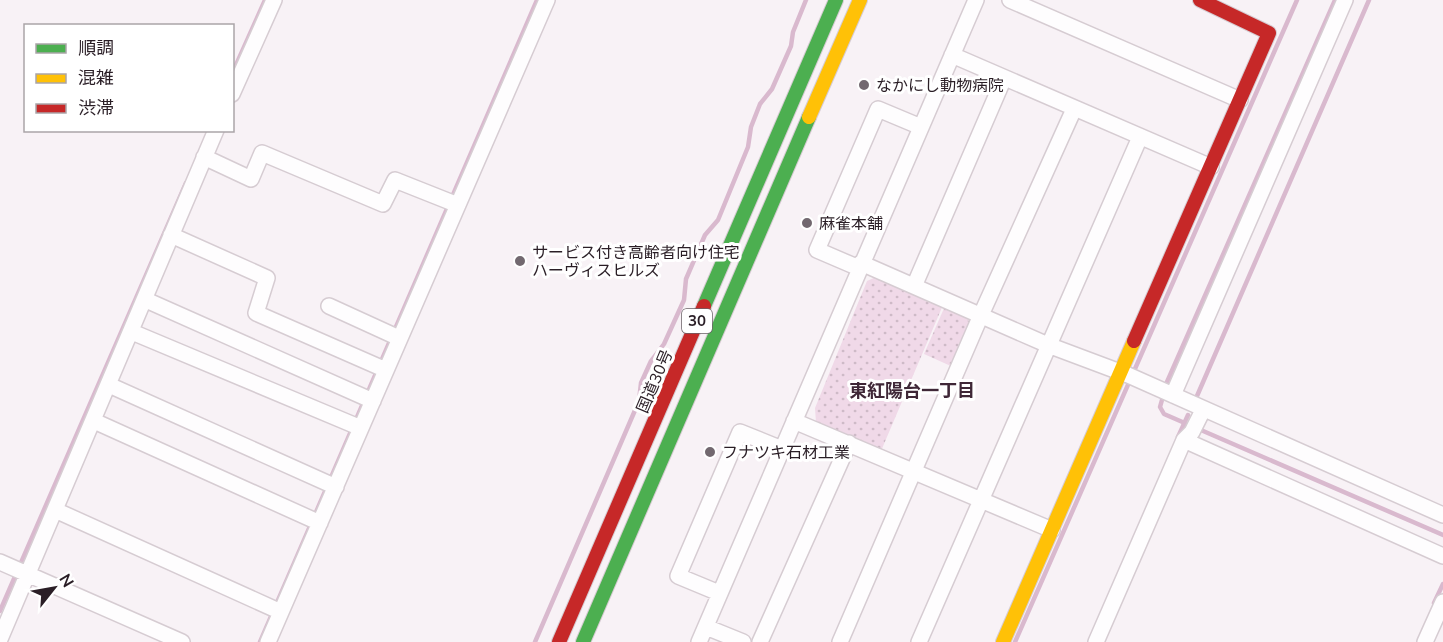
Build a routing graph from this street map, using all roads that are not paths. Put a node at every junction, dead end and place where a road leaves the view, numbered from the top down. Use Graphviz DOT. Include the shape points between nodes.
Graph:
graph roads {
  1 [pos="274,0"];
  2 [pos="547,0"];
  3 [pos="836,0"];
  4 [pos="860,0"];
  5 [pos="976,0"];
  6 [pos="1010,0"];
  7 [pos="1345,0"];
  8 [pos="1206,1"];
  9 [pos="952,55"];
  10 [pos="1004,78"];
  11 [pos="234,90"];
  12 [pos="1240,100"];
  13 [pos="1074,109"];
  14 [pos="921,127"];
  15 [pos="215,132"];
  16 [pos="1140,137"];
  17 [pos="204,158"];
  18 [pos="1211,167"];
  19 [pos="451,203"];
  20 [pos="171,235"];
  21 [pos="860,265"];
  22 [pos="915,284"];
  23 [pos="146,300"];
  24 [pos="328,306"];
  25 [pos="981,315"];
  26 [pos="132,332"];
  27 [pos="394,336"];
  28 [pos="1048,345"];
  29 [pos="381,368"];
  30 [pos="1129,376"];
  31 [pos="109,385"];
  32 [pos="1167,392"];
  33 [pos="367,399"];
  34 [pos="94,421"];
  35 [pos="794,421"];
  36 [pos="356,426"];
  37 [pos="1194,426"];
  38 [pos="849,443"];
  39 [pos="782,449"];
  40 [pos="914,472"];
  41 [pos="330,484"];
  42 [pos="980,500"];
  43 [pos="55,510"];
  44 [pos="1443,515"];
  45 [pos="315,520"];
  46 [pos="1052,530"];
  47 [pos="1443,555"];
  48 [pos="15,569"];
  49 [pos="719,593"];
  50 [pos="1443,602"];
  51 [pos="276,610"];
  52 [pos="706,627"];
  53 [pos="0,639"];
  54 [pos="182,642"];
  55 [pos="268,642"];
  56 [pos="559,642"];
  57 [pos="583,642"];
  58 [pos="699,642"];
  59 [pos="743,642"];
  60 [pos="760,642"];
  61 [pos="840,642"];
  62 [pos="919,642"];
  63 [pos="1003,642"];
  64 [pos="1096,642"];
  65 [pos="1425,642"];
  1 -- 11 [label="street"];
  2 -- 19 [label="street"];
  3 -- 56 [label="main road, 国道30号 / 30"];
  4 -- 57 [label="main road, 30"];
  5 -- 9 [label="street"];
  6 -- 12 [label="street"];
  7 -- 32 [label="street"];
  8 -- 12 [label="main road" via="1269,33"];
  9 -- 10 [label="street"];
  9 -- 14 [label="street"];
  10 -- 13 [label="street"];
  10 -- 22 [label="street"];
  12 -- 18 [label="main road"];
  13 -- 16 [label="street"];
  13 -- 25 [label="street"];
  14 -- 21 [label="street"];
  14 -- 21 [label="street" via="878,109 817,250"];
  15 -- 17 [label="street"];
  16 -- 18 [label="street"];
  16 -- 28 [label="street"];
  17 -- 19 [label="street" via="251,179 262,153 383,204 395,180"];
  17 -- 20 [label="street"];
  18 -- 30 [label="main road"];
  19 -- 27 [label="street"];
  20 -- 23 [label="street"];
  20 -- 29 [label="street" via="267,278 256,313"];
  21 -- 22 [label="street"];
  21 -- 35 [label="street"];
  22 -- 25 [label="street"];
  23 -- 26 [label="street"];
  23 -- 33 [label="street"];
  24 -- 27 [label="street"];
  25 -- 28 [label="street"];
  25 -- 40 [label="street"];
  26 -- 31 [label="street"];
  26 -- 36 [label="street"];
  27 -- 29 [label="street"];
  28 -- 30 [label="street"];
  28 -- 42 [label="street"];
  29 -- 33 [label="street"];
  30 -- 32 [label="street"];
  30 -- 46 [label="main road"];
  31 -- 34 [label="street"];
  31 -- 41 [label="street"];
  32 -- 37 [label="street"];
  33 -- 36 [label="street"];
  34 -- 43 [label="street"];
  34 -- 45 [label="street"];
  35 -- 38 [label="street"];
  35 -- 39 [label="street"];
  36 -- 41 [label="street"];
  37 -- 44 [label="street"];
  37 -- 47 [label="street"];
  37 -- 64 [label="street"];
  38 -- 40 [label="street"];
  38 -- 60 [label="street"];
  39 -- 49 [label="street"];
  39 -- 49 [label="street" via="740,432 735,442 678,576"];
  40 -- 42 [label="street"];
  40 -- 61 [label="street"];
  41 -- 45 [label="street"];
  42 -- 46 [label="street"];
  42 -- 62 [label="street"];
  43 -- 48 [label="street"];
  43 -- 51 [label="street"];
  45 -- 51 [label="street"];
  46 -- 63 [label="main road"];
  48 -- 53 [label="street"];
  48 -- 54 [label="street"];
  49 -- 52 [label="street"];
  50 -- 65 [label="street"];
  51 -- 55 [label="street"];
  52 -- 58 [label="street"];
  52 -- 59 [label="street"];
}
